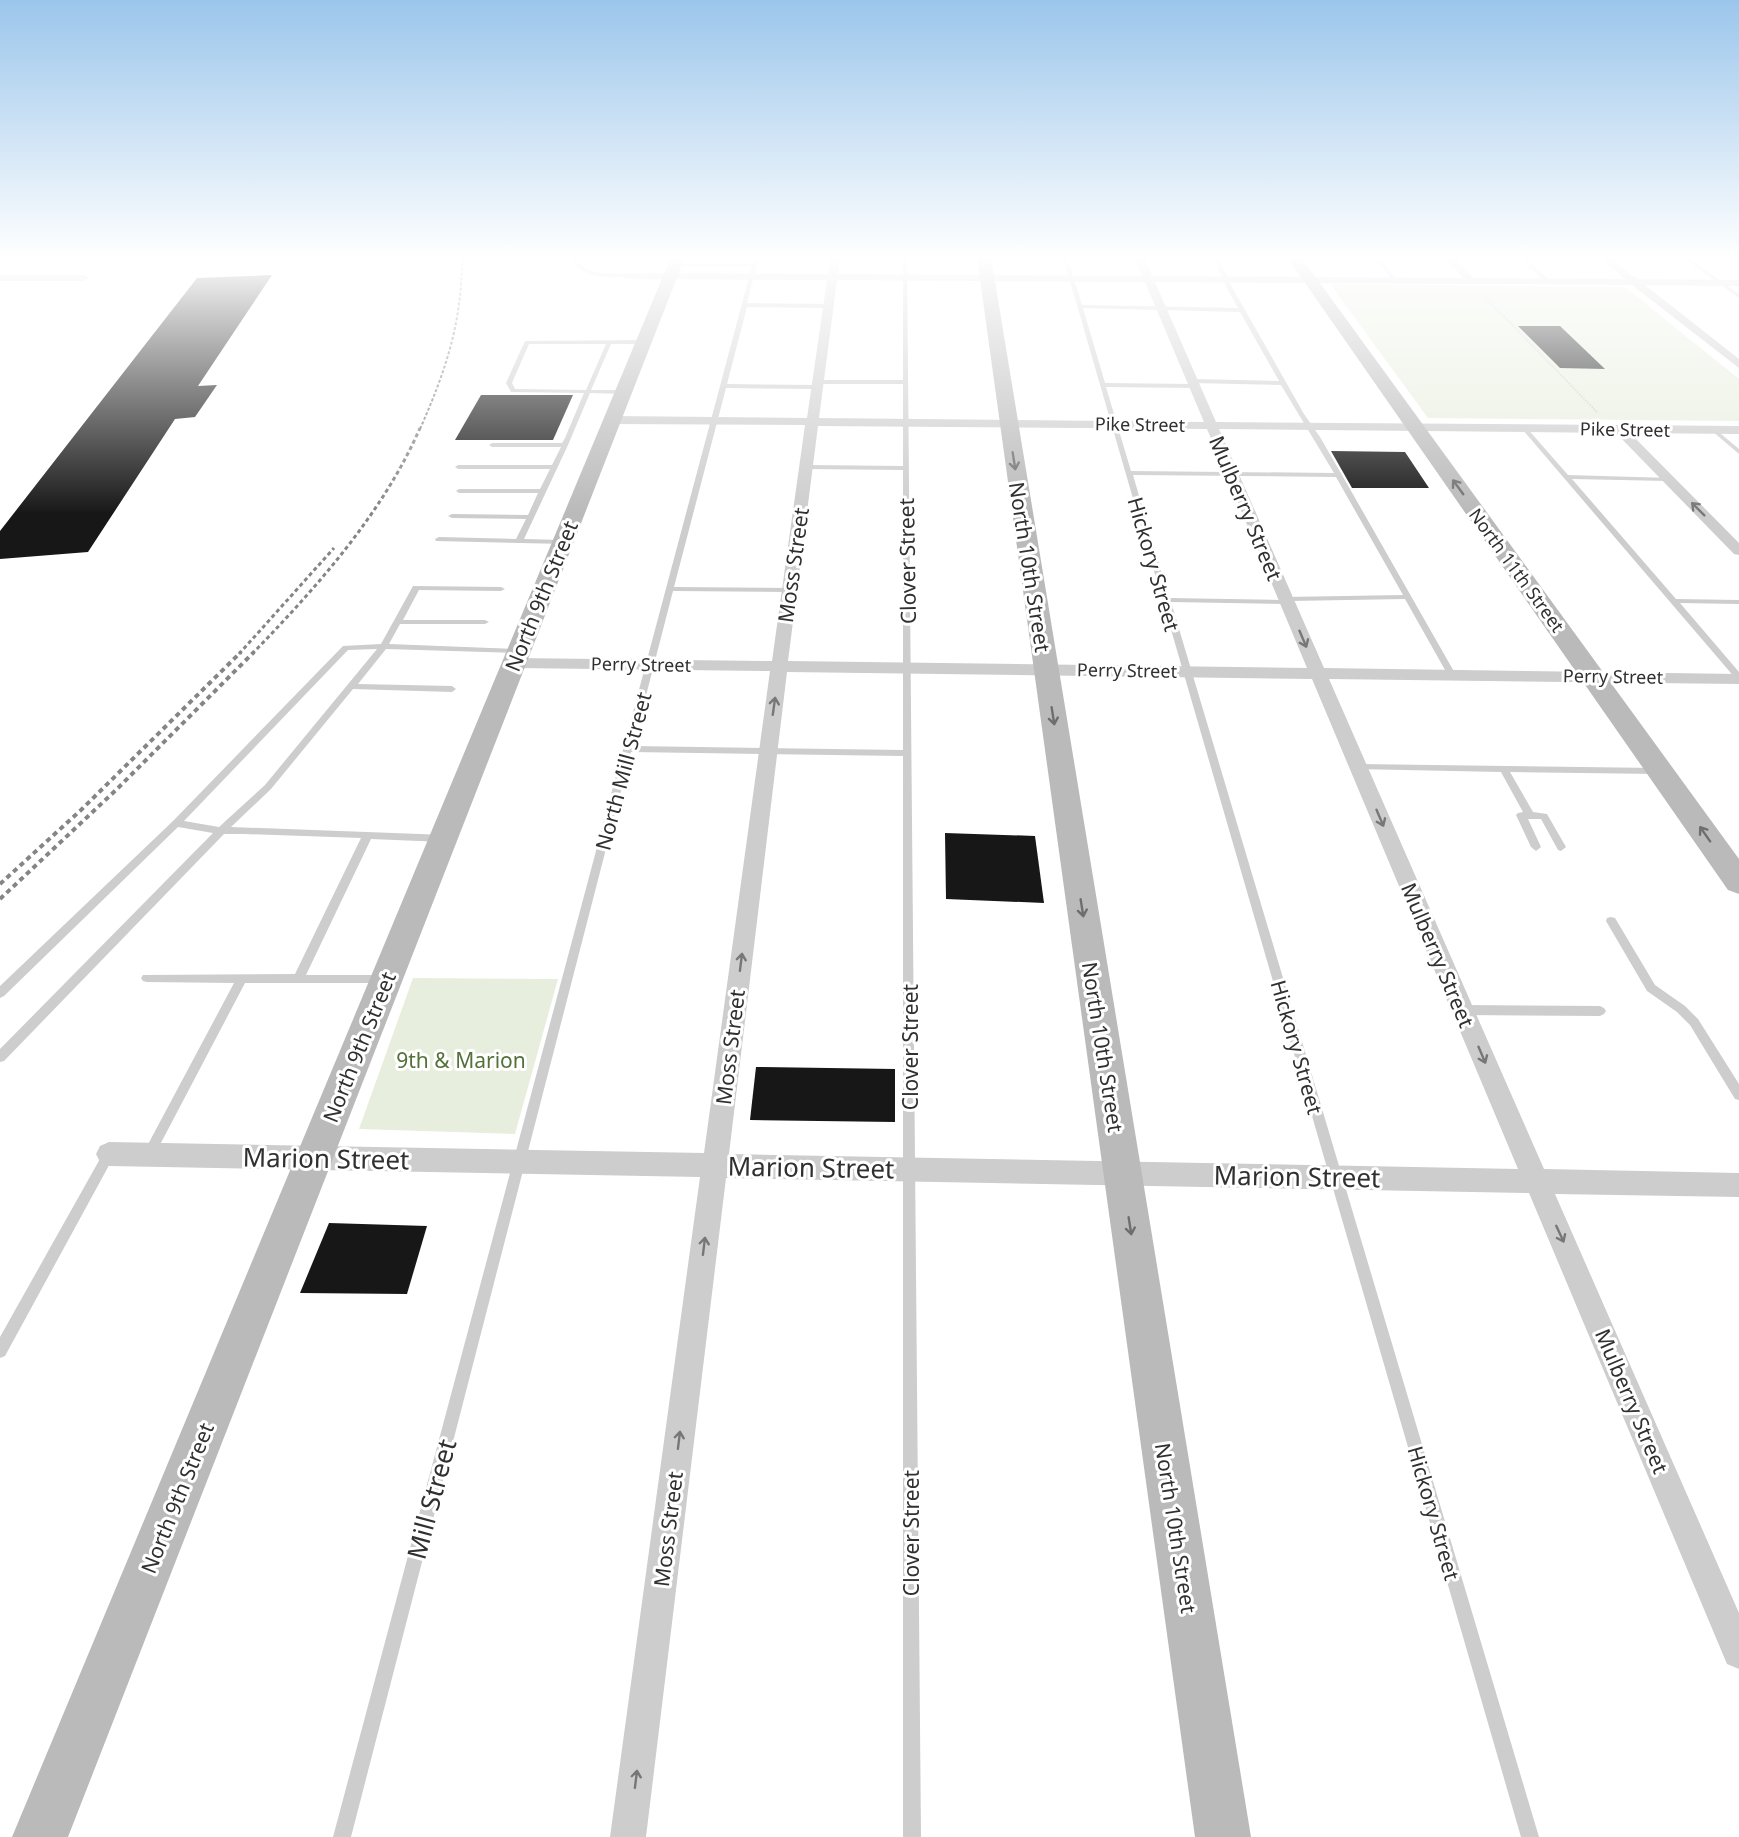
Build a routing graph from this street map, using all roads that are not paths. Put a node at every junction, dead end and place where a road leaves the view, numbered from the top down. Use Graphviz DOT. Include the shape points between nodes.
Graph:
graph roads {
  1 [pos="609,342"];
  2 [pos="644,342"];
  3 [pos="527,343"];
  4 [pos="734,343"];
  5 [pos="824,343"];
  6 [pos="906,343"];
  7 [pos="997,343"];
  8 [pos="1090,343"];
  9 [pos="1175,343"];
  10 [pos="1260,343"];
  11 [pos="1355,343"];
  12 [pos="1711,343"];
  13 [pos="1739,365"];
  14 [pos="906,382"];
  15 [pos="1283,383"];
  16 [pos="818,384"];
  17 [pos="1193,384"];
  18 [pos="1102,385"];
  19 [pos="723,386"];
  20 [pos="587,392"];
  21 [pos="618,406"];
  22 [pos="714,421"];
  23 [pos="813,421"];
  24 [pos="906,422"];
  25 [pos="1009,423"];
  26 [pos="1113,424"];
  27 [pos="1211,425"];
  28 [pos="1309,426"];
  29 [pos="1414,427"];
  30 [pos="1524,428"];
  31 [pos="1619,429"];
  32 [pos="1714,430"];
  33 [pos="1739,430"];
  34 [pos="492,445"];
  35 [pos="565,445"];
  36 [pos="1739,452"];
  37 [pos="458,466"];
  38 [pos="554,467"];
  39 [pos="807,467"];
  40 [pos="906,468"];
  41 [pos="1128,473"];
  42 [pos="1232,474"];
  43 [pos="1339,475"];
  44 [pos="1567,477"];
  45 [pos="1668,479"];
  46 [pos="459,491"];
  47 [pos="543,491"];
  48 [pos="453,516"];
  49 [pos="530,517"];
  50 [pos="439,539"];
  51 [pos="519,542"];
  52 [pos="563,542"];
  53 [pos="1739,551"];
  54 [pos="501,589"];
  55 [pos="670,589"];
  56 [pos="789,590"];
  57 [pos="1406,597"];
  58 [pos="1166,600"];
  59 [pos="1286,600"];
  60 [pos="1673,601"];
  61 [pos="1739,602"];
  62 [pos="397,622"];
  63 [pos="485,622"];
  64 [pos="384,646"];
  65 [pos="517,657"];
  66 [pos="651,664"];
  67 [pos="780,666"];
  68 [pos="908,667"];
  69 [pos="1045,669"];
  70 [pos="1186,671"];
  71 [pos="1317,673"];
  72 [pos="1452,675"];
  73 [pos="1593,676"];
  74 [pos="1739,678"];
  75 [pos="352,686"];
  76 [pos="452,689"];
  77 [pos="629,749"];
  78 [pos="768,751"];
  79 [pos="908,753"];
  80 [pos="1358,767"];
  81 [pos="1504,769"];
  82 [pos="1660,771"];
  83 [pos="1530,815"];
  84 [pos="176,823"];
  85 [pos="221,831"];
  86 [pos="367,836"];
  87 [pos="444,838"];
  88 [pos="1536,846"];
  89 [pos="1561,847"];
  90 [pos="1739,882"];
  91 [pos="1611,921"];
  92 [pos="147,978"];
  93 [pos="242,979"];
  94 [pos="298,979"];
  95 [pos="387,979"];
  96 [pos="0,993"];
  97 [pos="1462,1010"];
  98 [pos="1600,1011"];
  99 [pos="0,1057"];
  100 [pos="1739,1095"];
  101 [pos="109,1154"];
  102 [pos="148,1155"];
  103 [pos="314,1158"];
  104 [pos="520,1161"];
  105 [pos="715,1165"];
  106 [pos="910,1169"];
  107 [pos="1122,1173"];
  108 [pos="1336,1177"];
  109 [pos="1535,1181"];
  110 [pos="1737,1189"];
  111 [pos="0,1351"];
  112 [pos="1739,1652"];
  113 [pos="40,1837"];
  114 [pos="342,1837"];
  115 [pos="628,1837"];
  116 [pos="912,1837"];
  117 [pos="1223,1837"];
  118 [pos="1530,1837"];
  1 -- 20 [label="lane"];
  2 -- 21 [label="street, North 9th Street"];
  3 -- 20 [label="lane" via="509,383 513,391"];
  4 -- 19 [label="lane, North Mill Street"];
  5 -- 16 [label="street, Moss Street"];
  6 -- 14 [label="lane, Clover Street"];
  7 -- 25 [label="street, North 10th Street"];
  8 -- 18 [label="lane, Hickory Street"];
  9 -- 17 [label="street, Mulberry Street"];
  10 -- 15 [label="lane"];
  11 -- 29 [label="street, North 11th Street"];
  12 -- 13 [label="street"];
  14 -- 16 [label="lane"];
  14 -- 24 [label="lane, Clover Street"];
  15 -- 17 [label="lane"];
  15 -- 28 [label="lane"];
  16 -- 19 [label="lane"];
  16 -- 23 [label="street, Moss Street"];
  17 -- 18 [label="lane"];
  17 -- 27 [label="street, Mulberry Street"];
  18 -- 26 [label="lane, Hickory Street"];
  19 -- 22 [label="lane, North Mill Street"];
  20 -- 21 [label="lane"];
  20 -- 35 [label="lane"];
  21 -- 22 [label="street, Pike Street"];
  21 -- 52 [label="street, North 9th Street"];
  22 -- 23 [label="street, Pike Street"];
  22 -- 55 [label="lane, North Mill Street"];
  23 -- 24 [label="street, Pike Street"];
  23 -- 39 [label="street, Moss Street"];
  24 -- 25 [label="street, Pike Street"];
  24 -- 40 [label="lane, Clover Street"];
  25 -- 26 [label="street, Pike Street"];
  25 -- 69 [label="street, North 10th Street, one-way"];
  26 -- 27 [label="street, Pike Street"];
  26 -- 41 [label="lane, Hickory Street"];
  27 -- 28 [label="street, Pike Street"];
  27 -- 42 [label="street, Mulberry Street"];
  28 -- 29 [label="street, Pike Street"];
  28 -- 43 [label="lane"];
  29 -- 30 [label="street, Pike Street"];
  73 -- 29 [label="street, North 11th Street, one-way"];
  30 -- 31 [label="street, Pike Street"];
  30 -- 44 [label="lane"];
  31 -- 32 [label="street, Pike Street"];
  31 -- 45 [label="street"];
  32 -- 33 [label="street, Pike Street"];
  32 -- 36 [label="lane"];
  34 -- 35 [label="lane"];
  35 -- 38 [label="lane"];
  37 -- 38 [label="lane"];
  38 -- 47 [label="lane"];
  39 -- 40 [label="lane"];
  39 -- 56 [label="street, Moss Street"];
  40 -- 68 [label="lane, Clover Street"];
  41 -- 42 [label="lane"];
  41 -- 58 [label="lane, Hickory Street"];
  42 -- 43 [label="lane"];
  42 -- 59 [label="street, Mulberry Street"];
  43 -- 57 [label="lane"];
  44 -- 45 [label="lane"];
  44 -- 60 [label="lane"];
  53 -- 45 [label="street, one-way"];
  46 -- 47 [label="lane"];
  47 -- 49 [label="lane"];
  48 -- 49 [label="lane"];
  49 -- 51 [label="lane"];
  50 -- 51 [label="lane"];
  51 -- 52 [label="lane"];
  52 -- 65 [label="street, North 9th Street"];
  54 -- 62 [label="lane" via="416,588"];
  55 -- 56 [label="lane"];
  55 -- 66 [label="lane, North Mill Street"];
  56 -- 67 [label="street, Moss Street"];
  57 -- 59 [label="lane"];
  57 -- 72 [label="lane"];
  58 -- 59 [label="lane"];
  58 -- 70 [label="lane, Hickory Street"];
  59 -- 71 [label="street, Mulberry Street, one-way"];
  60 -- 61 [label="lane"];
  60 -- 74 [label="lane"];
  62 -- 63 [label="lane"];
  62 -- 64 [label="lane"];
  64 -- 65 [label="lane"];
  64 -- 75 [label="lane"];
  64 -- 84 [label="lane" via="346,648"];
  65 -- 66 [label="street, Perry Street"];
  65 -- 87 [label="street, North 9th Street"];
  66 -- 67 [label="street, Perry Street"];
  66 -- 77 [label="lane, North Mill Street"];
  67 -- 68 [label="street, Perry Street"];
  78 -- 67 [label="street, Moss Street, one-way"];
  68 -- 69 [label="street, Perry Street"];
  68 -- 79 [label="lane, Clover Street"];
  69 -- 70 [label="street, Perry Street"];
  69 -- 107 [label="street, North 10th Street, one-way"];
  70 -- 71 [label="street, Perry Street"];
  70 -- 108 [label="lane, Hickory Street"];
  71 -- 72 [label="street, Perry Street"];
  71 -- 80 [label="street, Mulberry Street"];
  72 -- 73 [label="street, Perry Street"];
  73 -- 74 [label="street, Perry Street"];
  73 -- 82 [label="street, North 11th Street"];
  75 -- 76 [label="lane"];
  75 -- 85 [label="lane" via="268,787"];
  77 -- 78 [label="lane"];
  77 -- 104 [label="lane, North Mill Street"];
  78 -- 79 [label="lane"];
  105 -- 78 [label="street, Moss Street, one-way"];
  79 -- 106 [label="lane, Clover Street"];
  80 -- 81 [label="lane"];
  80 -- 97 [label="street, Mulberry Street, one-way"];
  81 -- 82 [label="lane"];
  81 -- 83 [label="lane"];
  90 -- 82 [label="street, North 11th Street, one-way"];
  83 -- 88 [label="lane" via="1521,815"];
  83 -- 89 [label="lane" via="1544,816"];
  84 -- 85 [label="lane"];
  84 -- 96 [label="lane"];
  85 -- 86 [label="lane"];
  85 -- 99 [label="lane"];
  86 -- 87 [label="lane"];
  86 -- 94 [label="lane"];
  87 -- 95 [label="street, North 9th Street"];
  91 -- 100 [label="lane" via="1651,988 1695,1022"];
  92 -- 93 [label="lane"];
  93 -- 94 [label="lane"];
  93 -- 102 [label="lane"];
  94 -- 95 [label="lane"];
  95 -- 103 [label="street, North 9th Street"];
  97 -- 98 [label="lane"];
  97 -- 109 [label="street, Mulberry Street, one-way"];
  101 -- 102 [label="street, Marion Street"];
  101 -- 111 [label="lane, Marion Street"];
  102 -- 103 [label="street, Marion Street"];
  103 -- 104 [label="street, Marion Street"];
  103 -- 113 [label="street, North 9th Street"];
  104 -- 105 [label="street, Marion Street"];
  104 -- 114 [label="lane, Mill Street"];
  105 -- 106 [label="street, Marion Street"];
  115 -- 105 [label="street, Moss Street, one-way"];
  106 -- 107 [label="street, Marion Street"];
  106 -- 116 [label="lane, Clover Street"];
  107 -- 108 [label="street, Marion Street"];
  107 -- 117 [label="street, North 10th Street, one-way"];
  108 -- 109 [label="street, Marion Street"];
  108 -- 118 [label="lane, Hickory Street"];
  109 -- 110 [label="street, Marion Street"];
  109 -- 112 [label="street, Mulberry Street, one-way"];
}
